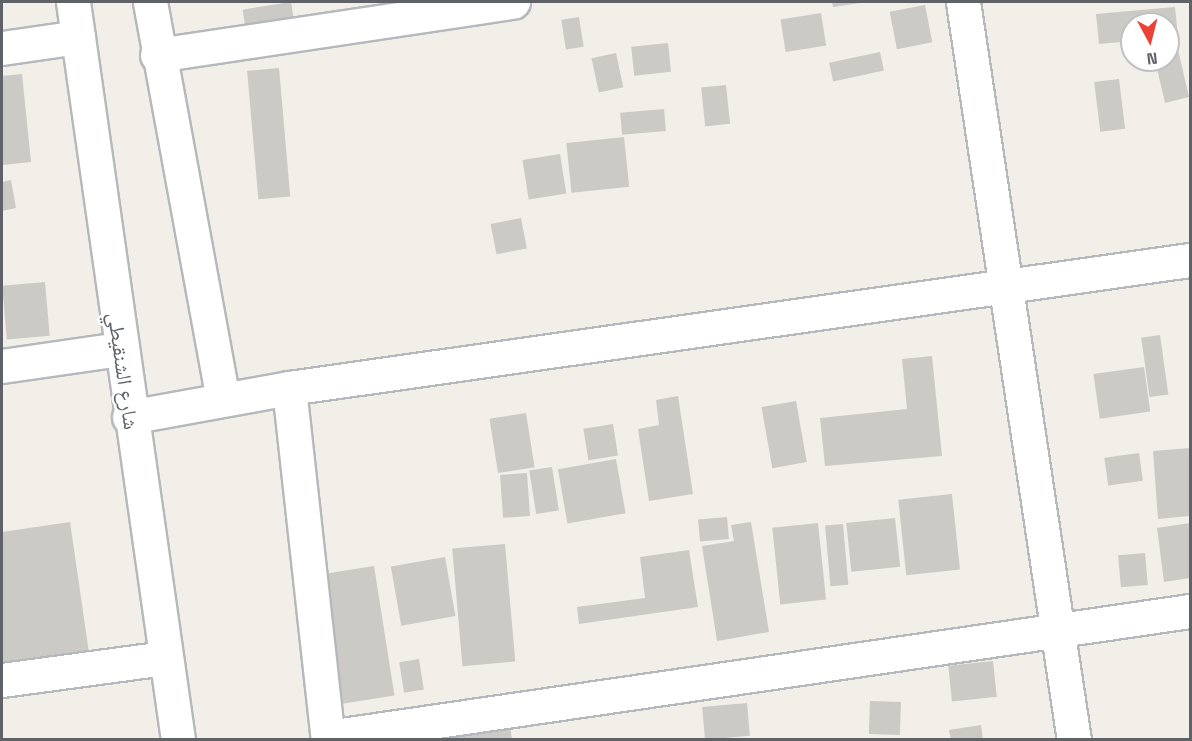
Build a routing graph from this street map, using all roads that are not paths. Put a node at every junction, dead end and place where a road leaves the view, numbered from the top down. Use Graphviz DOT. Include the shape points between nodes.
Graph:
graph roads {
  1 [pos="73,2"];
  2 [pos="150,2"];
  3 [pos="513,2"];
  4 [pos="963,2"];
  5 [pos="78,37"];
  6 [pos="2,48"];
  7 [pos="157,55"];
  8 [pos="1191,260"];
  9 [pos="1009,287"];
  10 [pos="120,349"];
  11 [pos="2,366"];
  12 [pos="289,388"];
  13 [pos="223,399"];
  14 [pos="129,417"];
  15 [pos="1191,611"];
  16 [pos="1057,630"];
  17 [pos="165,658"];
  18 [pos="2,680"];
  19 [pos="328,738"];
  20 [pos="177,740"];
  21 [pos="1074,740"];
  1 -- 5 [label="street, شارع الشنقيطي"];
  2 -- 7 [label="street"];
  3 -- 7 [label="street"];
  4 -- 9 [label="street"];
  5 -- 6 [label="street"];
  5 -- 10 [label="street, شارع الشنقيطي"];
  7 -- 13 [label="street"];
  8 -- 9 [label="street"];
  9 -- 12 [label="street"];
  9 -- 16 [label="street"];
  10 -- 11 [label="street"];
  10 -- 14 [label="street, شارع الشنقيطي"];
  12 -- 13 [label="street"];
  12 -- 19 [label="street"];
  13 -- 14 [label="street"];
  14 -- 17 [label="street, شارع الشنقيطي"];
  15 -- 16 [label="street"];
  16 -- 19 [label="street"];
  16 -- 21 [label="street"];
  17 -- 18 [label="street"];
  17 -- 20 [label="street, شارع الشنقيطي"];
}
